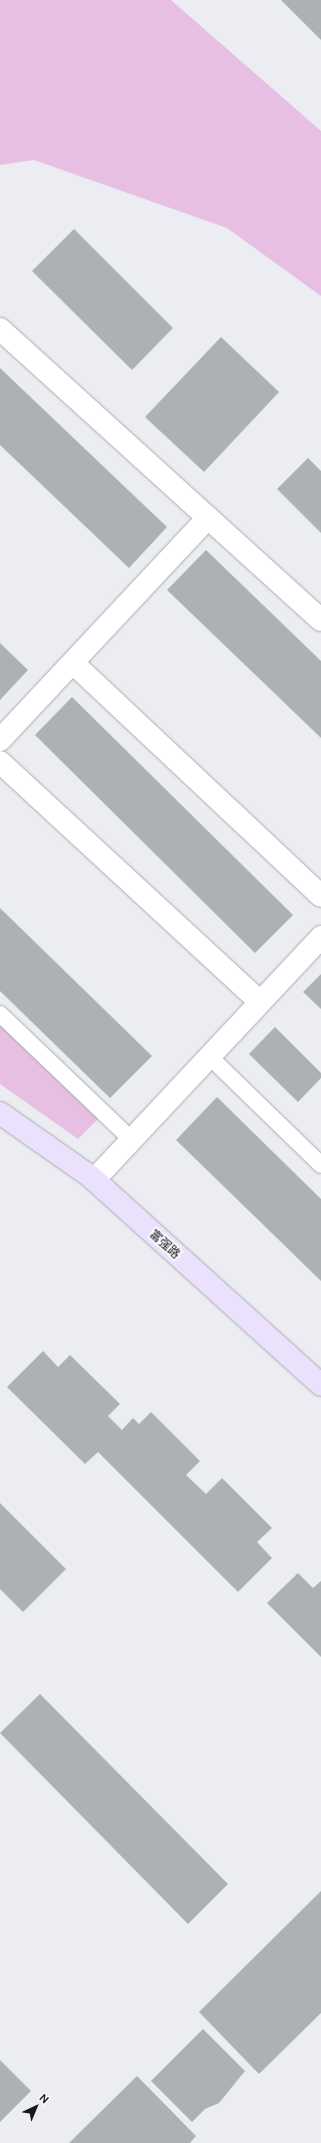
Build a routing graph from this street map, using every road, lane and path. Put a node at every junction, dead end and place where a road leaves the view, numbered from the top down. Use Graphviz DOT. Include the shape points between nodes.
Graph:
graph roads {
  1 [pos="0,328"];
  2 [pos="208,518"];
  3 [pos="321,620"];
  4 [pos="73,663"];
  5 [pos="0,740"];
  6 [pos="0,762"];
  7 [pos="321,896"];
  8 [pos="321,937"];
  9 [pos="260,1002"];
  10 [pos="0,1014"];
  11 [pos="209,1056"];
  12 [pos="0,1113"];
  13 [pos="131,1139"];
  14 [pos="321,1165"];
  15 [pos="94,1180"];
  16 [pos="321,1385"];
  1 -- 2 [label="street"];
  2 -- 3 [label="street"];
  2 -- 4 [label="street"];
  4 -- 5 [label="street"];
  4 -- 7 [label="street"];
  6 -- 9 [label="street"];
  8 -- 9 [label="street"];
  9 -- 11 [label="street"];
  10 -- 13 [label="lane"];
  11 -- 13 [label="street"];
  11 -- 14 [label="lane"];
  12 -- 15 [label="street, 富强路"];
  13 -- 15 [label="street"];
  15 -- 16 [label="street, 富强路"];
}
